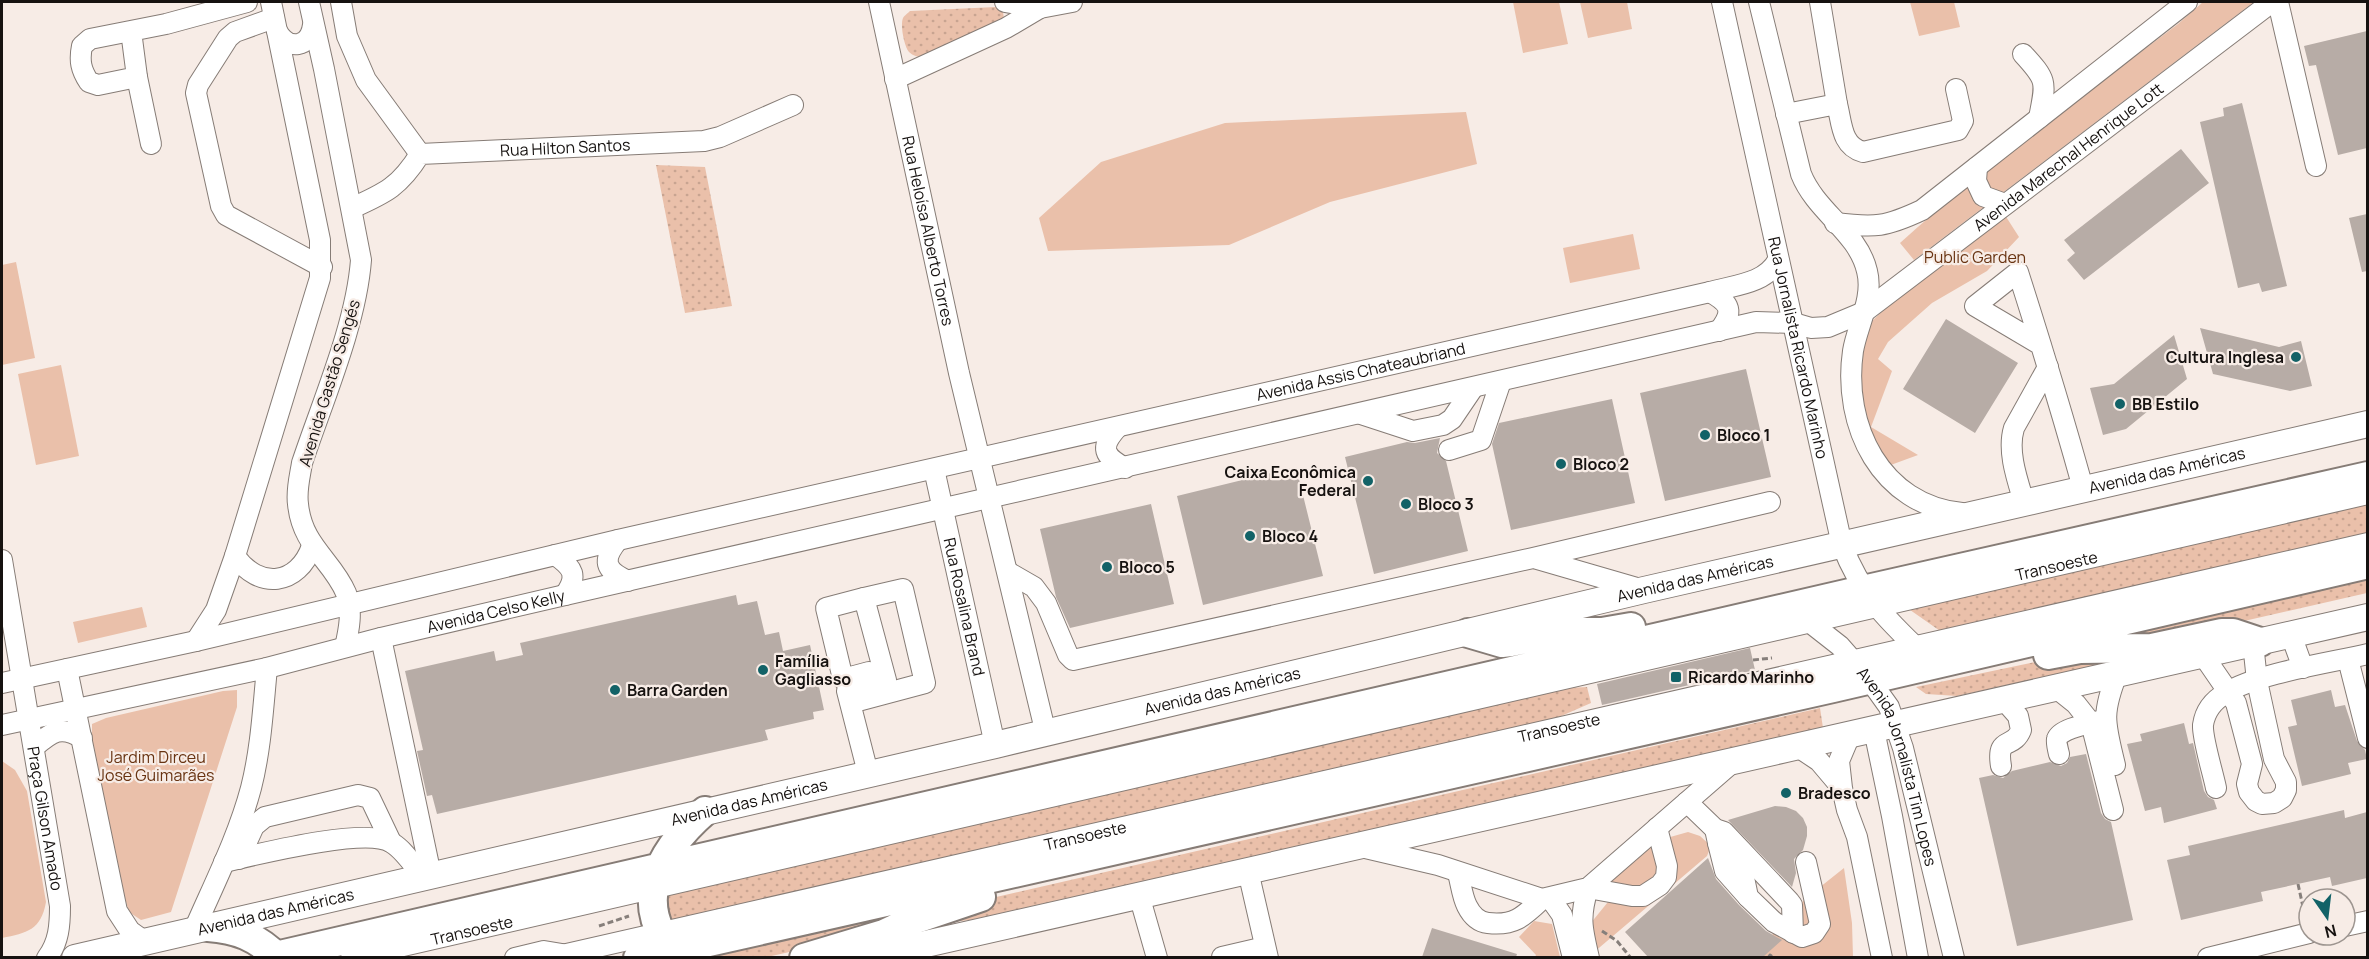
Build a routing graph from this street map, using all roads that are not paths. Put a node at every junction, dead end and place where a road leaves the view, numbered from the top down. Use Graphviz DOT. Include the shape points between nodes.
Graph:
graph roads {
  1 [pos="247,2"];
  2 [pos="309,2"];
  3 [pos="341,2"];
  4 [pos="879,2"];
  5 [pos="1005,2"];
  6 [pos="1072,2"];
  7 [pos="1758,2"];
  8 [pos="1820,2"];
  9 [pos="2187,2"];
  10 [pos="2272,2"];
  11 [pos="2278,2"];
  12 [pos="1725,4"];
  13 [pos="1040,8"];
  14 [pos="274,17"];
  15 [pos="313,25"];
  16 [pos="131,31"];
  17 [pos="2023,54"];
  18 [pos="137,77"];
  19 [pos="895,79"];
  20 [pos="1956,89"];
  21 [pos="1837,104"];
  22 [pos="793,105"];
  23 [pos="1786,114"];
  24 [pos="2039,118"];
  25 [pos="151,144"];
  26 [pos="420,154"];
  27 [pos="2316,166"];
  28 [pos="1977,167"];
  29 [pos="2005,204"];
  30 [pos="352,208"];
  31 [pos="1835,223"];
  32 [pos="1778,260"];
  33 [pos="322,267"];
  34 [pos="1710,292"];
  35 [pos="1864,312"];
  36 [pos="1794,323"];
  37 [pos="1719,331"];
  38 [pos="2042,345"];
  39 [pos="2048,368"];
  40 [pos="1501,381"];
  41 [pos="1473,387"];
  42 [pos="1361,414"];
  43 [pos="2367,424"];
  44 [pos="1117,428"];
  45 [pos="1446,445"];
  46 [pos="2367,458"];
  47 [pos="980,459"];
  48 [pos="1125,468"];
  49 [pos="934,469"];
  50 [pos="2367,476"];
  51 [pos="2083,488"];
  52 [pos="2296,493"];
  53 [pos="2367,494"];
  54 [pos="990,499"];
  55 [pos="1770,502"];
  56 [pos="2024,502"];
  57 [pos="944,509"];
  58 [pos="1970,514"];
  59 [pos="618,540"];
  60 [pos="2367,543"];
  61 [pos="1842,545"];
  62 [pos="312,546"];
  63 [pos="555,555"];
  64 [pos="235,556"];
  65 [pos="1533,558"];
  66 [pos="2,561"];
  67 [pos="2367,564"];
  68 [pos="1008,572"];
  69 [pos="628,581"];
  70 [pos="1644,590"];
  71 [pos="565,595"];
  72 [pos="864,598"];
  73 [pos="1869,598"];
  74 [pos="349,604"];
  75 [pos="1800,615"];
  76 [pos="2367,617"];
  77 [pos="1468,633"];
  78 [pos="1674,634"];
  79 [pos="2291,635"];
  80 [pos="381,638"];
  81 [pos="196,641"];
  82 [pos="2257,643"];
  83 [pos="345,647"];
  84 [pos="2204,655"];
  85 [pos="1934,656"];
  86 [pos="2359,656"];
  87 [pos="267,668"];
  88 [pos="883,668"];
  89 [pos="2303,668"];
  90 [pos="67,669"];
  91 [pos="1861,670"];
  92 [pos="2117,674"];
  93 [pos="22,678"];
  94 [pos="2257,681"];
  95 [pos="2367,682"];
  96 [pos="2,683"];
  97 [pos="2056,688"];
  98 [pos="2227,692"];
  99 [pos="2004,700"];
  100 [pos="850,703"];
  101 [pos="76,708"];
  102 [pos="29,719"];
  103 [pos="2097,722"];
  104 [pos="2,725"];
  105 [pos="1873,730"];
  106 [pos="1046,734"];
  107 [pos="82,738"];
  108 [pos="2367,738"];
  109 [pos="995,746"];
  110 [pos="34,747"];
  111 [pos="1797,747"];
  112 [pos="2058,754"];
  113 [pos="2274,759"];
  114 [pos="1733,762"];
  115 [pos="2252,764"];
  116 [pos="2001,766"];
  117 [pos="868,773"];
  118 [pos="1842,788"];
  119 [pos="2216,788"];
  120 [pos="1687,802"];
  121 [pos="1917,808"];
  122 [pos="2119,809"];
  123 [pos="1847,810"];
  124 [pos="705,811"];
  125 [pos="1892,816"];
  126 [pos="1657,828"];
  127 [pos="1716,836"];
  128 [pos="391,842"];
  129 [pos="1358,847"];
  130 [pos="231,860"];
  131 [pos="1064,861"];
  132 [pos="1806,862"];
  133 [pos="1758,867"];
  134 [pos="1248,871"];
  135 [pos="1458,873"];
  136 [pos="427,876"];
  137 [pos="656,877"];
  138 [pos="1588,888"];
  139 [pos="1140,895"];
  140 [pos="1546,899"];
  141 [pos="1766,914"];
  142 [pos="201,928"];
  143 [pos="2297,931"];
  144 [pos="1793,933"];
  145 [pos="144,941"];
  146 [pos="671,946"];
  147 [pos="1267,952"];
  148 [pos="556,956"];
  149 [pos="47,957"];
  150 [pos="75,957"];
  151 [pos="274,957"];
  152 [pos="351,957"];
  153 [pos="516,957"];
  154 [pos="638,957"];
  155 [pos="804,957"];
  156 [pos="866,957"];
  157 [pos="1157,957"];
  158 [pos="1222,957"];
  159 [pos="1573,957"];
  160 [pos="1589,957"];
  161 [pos="1873,957"];
  162 [pos="1882,957"];
  163 [pos="1918,957"];
  164 [pos="1954,957"];
  165 [pos="2208,957"];
  1 -- 16 [label="street"];
  2 -- 15 [label="street, Avenida Gastão Sengés"];
  3 -- 26 [label="street" via="347,36 366,80"];
  4 -- 19 [label="street, Rua Heloísa Alberto Torres"];
  5 -- 13 [label="street"];
  6 -- 13 [label="street"];
  7 -- 23 [label="street"];
  8 -- 21 [label="street"];
  9 -- 24 [label="street"];
  10 -- 29 [label="street, Avenida Marechal Henrique Lott"];
  11 -- 27 [label="street"];
  12 -- 32 [label="street, Rua Jornalista Ricardo Marinho"];
  13 -- 19 [label="street" via="1006,28"];
  14 -- 15 [label="street" via="281,39 289,44 306,40"];
  14 -- 33 [label="street" via="320,240"];
  14 -- 33 [label="street" via="228,38 196,93 226,215"];
  15 -- 30 [label="street, Avenida Gastão Sengés"];
  16 -- 18 [label="street"];
  16 -- 18 [label="street" via="90,39 82,46 81,66 89,82 98,85"];
  17 -- 24 [label="street" via="2043,77"];
  18 -- 25 [label="street"];
  19 -- 47 [label="street, Rua Heloísa Alberto Torres"];
  20 -- 21 [label="street" via="1963,121 1958,130 1863,152 1847,144"];
  21 -- 23 [label="street"];
  22 -- 26 [label="street, Rua Hilton Santos" via="704,141"];
  23 -- 31 [label="street" via="1807,190"];
  24 -- 28 [label="street"];
  26 -- 30 [label="street" via="392,189"];
  28 -- 29 [label="street" via="1976,181 1983,196"];
  28 -- 31 [label="street" via="1922,210 1899,221 1878,227"];
  29 -- 35 [label="street, Avenida Marechal Henrique Lott"];
  30 -- 62 [label="street, Avenida Gastão Sengés" via="361,260 359,285 298,486 297,504"];
  31 -- 35 [label="street" via="1853,242 1868,273"];
  32 -- 34 [label="street, Avenida Assis Chateaubriand" via="1761,279"];
  32 -- 36 [label="street, Rua Jornalista Ricardo Marinho"];
  33 -- 64 [label="street"];
  34 -- 37 [label="street" via="1728,308 1727,320"];
  34 -- 44 [label="street, Avenida Assis Chateaubriand"];
  35 -- 36 [label="street, Avenida Marechal Henrique Lott" via="1828,327"];
  35 -- 58 [label="street" via="1853,351 1851,387 1865,444 1885,474 1920,502 1941,511"];
  36 -- 37 [label="street" via="1756,322"];
  36 -- 61 [label="street, Rua Jornalista Ricardo Marinho"];
  37 -- 40 [label="street"];
  38 -- 39 [label="street"];
  39 -- 51 [label="street"];
  39 -- 56 [label="street" via="2011,437"];
  40 -- 41 [label="street"];
  40 -- 45 [label="street" via="1479,442"];
  41 -- 42 [label="street"];
  41 -- 42 [label="street" via="1452,419 1443,425 1413,430"];
  42 -- 48 [label="street"];
  43 -- 51 [label="main road, Avenida das Américas"];
  44 -- 47 [label="street, Avenida Assis Chateaubriand"];
  44 -- 48 [label="street" via="1107,438 1105,450 1110,459"];
  46 -- 52 [label="highway" via="2322,471"];
  47 -- 49 [label="street, Avenida Assis Chateaubriand"];
  47 -- 54 [label="street"];
  48 -- 54 [label="street"];
  49 -- 57 [label="street, Rua Rosalina Brand"];
  49 -- 59 [label="street"];
  50 -- 52 [label="highway"];
  51 -- 56 [label="main road, Avenida das Américas"];
  52 -- 73 [label="highway"];
  53 -- 73 [label="street, Transoeste"];
  54 -- 57 [label="street, Avenida Celso Kelly"];
  54 -- 68 [label="street"];
  55 -- 65 [label="street"];
  56 -- 58 [label="main road, Avenida das Américas"];
  57 -- 69 [label="street, Avenida Celso Kelly"];
  57 -- 109 [label="street, Rua Rosalina Brand"];
  58 -- 61 [label="main road, Avenida das Américas"];
  59 -- 63 [label="street"];
  59 -- 69 [label="street" via="608,552 608,565 614,574"];
  60 -- 85 [label="street"];
  61 -- 70 [label="main road, Avenida das Américas"];
  61 -- 73 [label="street, Rua Jornalista Ricardo Marinho"];
  62 -- 64 [label="street" via="300,569 275,579 250,572"];
  62 -- 74 [label="street, Avenida Gastão Sengés" via="346,592"];
  63 -- 71 [label="street" via="573,572 572,585"];
  63 -- 74 [label="street"];
  64 -- 81 [label="street" via="216,610"];
  65 -- 68 [label="street" via="1073,660 1046,603 1034,587"];
  65 -- 70 [label="street"];
  66 -- 93 [label="street"];
  67 -- 85 [label="highway"];
  68 -- 106 [label="street"];
  69 -- 71 [label="street, Avenida Celso Kelly"];
  70 -- 77 [label="main road, Avenida das Américas"];
  71 -- 80 [label="street, Avenida Celso Kelly"];
  72 -- 88 [label="street"];
  72 -- 88 [label="street" via="826,608 843,679"];
  72 -- 100 [label="street" via="903,589 925,683"];
  73 -- 75 [label="highway"];
  73 -- 85 [label="street, Rua Jornalista Ricardo Marinho"];
  74 -- 81 [label="street"];
  74 -- 83 [label="street, Avenida Gastão Sengés"];
  75 -- 78 [label="highway"];
  75 -- 91 [label="street, Avenida Jornalista Tim Lopes" via="1840,646"];
  75 -- 137 [label="street, Transoeste" via="1746,637 1737,646 1604,677 1588,674"];
  76 -- 79 [label="main road"];
  77 -- 78 [label="highway" via="1502,643 1561,632 1632,627"];
  77 -- 106 [label="main road, Avenida das Américas"];
  78 -- 137 [label="highway"];
  79 -- 82 [label="main road"];
  79 -- 89 [label="street"];
  80 -- 83 [label="street, Avenida Celso Kelly"];
  80 -- 136 [label="street"];
  81 -- 90 [label="street"];
  82 -- 84 [label="main road"];
  82 -- 85 [label="highway" via="2223,633 2152,648 2080,650 1997,665"];
  82 -- 94 [label="street"];
  83 -- 87 [label="street, Avenida Celso Kelly"];
  84 -- 92 [label="main road"];
  84 -- 98 [label="street"];
  85 -- 91 [label="highway"];
  86 -- 89 [label="street"];
  86 -- 95 [label="street"];
  86 -- 108 [label="street"];
  87 -- 101 [label="street, Avenida Celso Kelly"];
  87 -- 130 [label="street" via="255,768"];
  88 -- 100 [label="street" via="886,680 847,691"];
  89 -- 94 [label="street"];
  90 -- 93 [label="street"];
  90 -- 101 [label="street"];
  91 -- 105 [label="street, Avenida Jornalista Tim Lopes" via="1884,697"];
  91 -- 131 [label="highway"];
  91 -- 146 [label="street, Transoeste" via="1739,680 1634,705 1608,717"];
  92 -- 97 [label="main road"];
  92 -- 103 [label="street"];
  93 -- 96 [label="street"];
  93 -- 102 [label="street, Praça Gilson Amado"];
  94 -- 98 [label="street"];
  94 -- 113 [label="street"];
  97 -- 99 [label="main road"];
  97 -- 103 [label="street"];
  98 -- 115 [label="street" via="2236,703"];
  98 -- 119 [label="street" via="2207,709 2203,728"];
  99 -- 105 [label="main road"];
  99 -- 116 [label="street" via="2018,716 2021,730 2001,748"];
  100 -- 117 [label="street"];
  101 -- 102 [label="street, Avenida Celso Kelly"];
  101 -- 107 [label="street"];
  102 -- 104 [label="street, Avenida Celso Kelly"];
  102 -- 110 [label="street, Praça Gilson Amado"];
  103 -- 112 [label="street" via="2065,730 2057,739"];
  103 -- 122 [label="street"];
  105 -- 111 [label="main road"];
  105 -- 118 [label="street" via="1839,761"];
  105 -- 121 [label="street, Avenida Jornalista Tim Lopes"];
  105 -- 125 [label="street, Avenida Jornalista Tim Lopes"];
  106 -- 109 [label="main road, Avenida das Américas"];
  107 -- 110 [label="street" via="65,730"];
  107 -- 145 [label="street" via="117,911 130,931"];
  109 -- 117 [label="main road, Avenida das Américas"];
  110 -- 149 [label="street, Praça Gilson Amado" via="60,906 56,945"];
  111 -- 114 [label="main road"];
  111 -- 118 [label="street" via="1827,768"];
  113 -- 115 [label="street"];
  113 -- 115 [label="street" via="2286,790 2274,803 2262,804 2249,792"];
  114 -- 120 [label="street"];
  114 -- 129 [label="main road"];
  117 -- 124 [label="main road, Avenida das Américas"];
  118 -- 123 [label="street"];
  120 -- 126 [label="street"];
  120 -- 127 [label="street"];
  121 -- 125 [label="street" via="1898,810"];
  121 -- 164 [label="street, Avenida Jornalista Tim Lopes"];
  123 -- 161 [label="street" via="1848,839"];
  123 -- 162 [label="street" via="1857,837"];
  124 -- 136 [label="main road, Avenida das Américas"];
  124 -- 137 [label="highway" via="676,839"];
  125 -- 163 [label="street, Avenida Jornalista Tim Lopes"];
  126 -- 138 [label="street"];
  126 -- 138 [label="street" via="1667,866 1660,885 1643,896"];
  127 -- 133 [label="street" via="1724,832"];
  127 -- 141 [label="street" via="1742,868 1748,897"];
  128 -- 130 [label="street" via="353,837"];
  128 -- 130 [label="street" via="370,798 358,795 265,817 254,826"];
  128 -- 136 [label="street"];
  129 -- 134 [label="main road"];
  129 -- 135 [label="street"];
  130 -- 142 [label="street"];
  131 -- 146 [label="highway"];
  131 -- 155 [label="highway" via="1049,874 1013,888 959,903 884,934"];
  132 -- 144 [label="street" via="1820,924 1809,936"];
  133 -- 141 [label="street"];
  133 -- 144 [label="street" via="1792,905"];
  134 -- 139 [label="main road"];
  134 -- 147 [label="street"];
  135 -- 140 [label="street"];
  135 -- 140 [label="street" via="1467,906 1483,922 1514,922"];
  136 -- 142 [label="main road, Avenida das Américas"];
  137 -- 146 [label="highway" via="653,909"];
  137 -- 151 [label="highway"];
  137 -- 152 [label="street, Transoeste" via="558,909 542,921 414,952 387,949"];
  138 -- 140 [label="street"];
  138 -- 160 [label="street" via="1581,922"];
  139 -- 156 [label="main road"];
  139 -- 157 [label="street"];
  140 -- 159 [label="street" via="1562,915"];
  141 -- 144 [label="street"];
  142 -- 145 [label="main road, Avenida das Américas"];
  142 -- 151 [label="highway" via="243,932"];
  143 -- 165 [label="street"];
  145 -- 150 [label="main road, Avenida das Américas"];
  146 -- 148 [label="street, Transoeste"];
  146 -- 154 [label="highway"];
  147 -- 158 [label="street"];
  148 -- 153 [label="street, Transoeste" via="543,951"];
}
